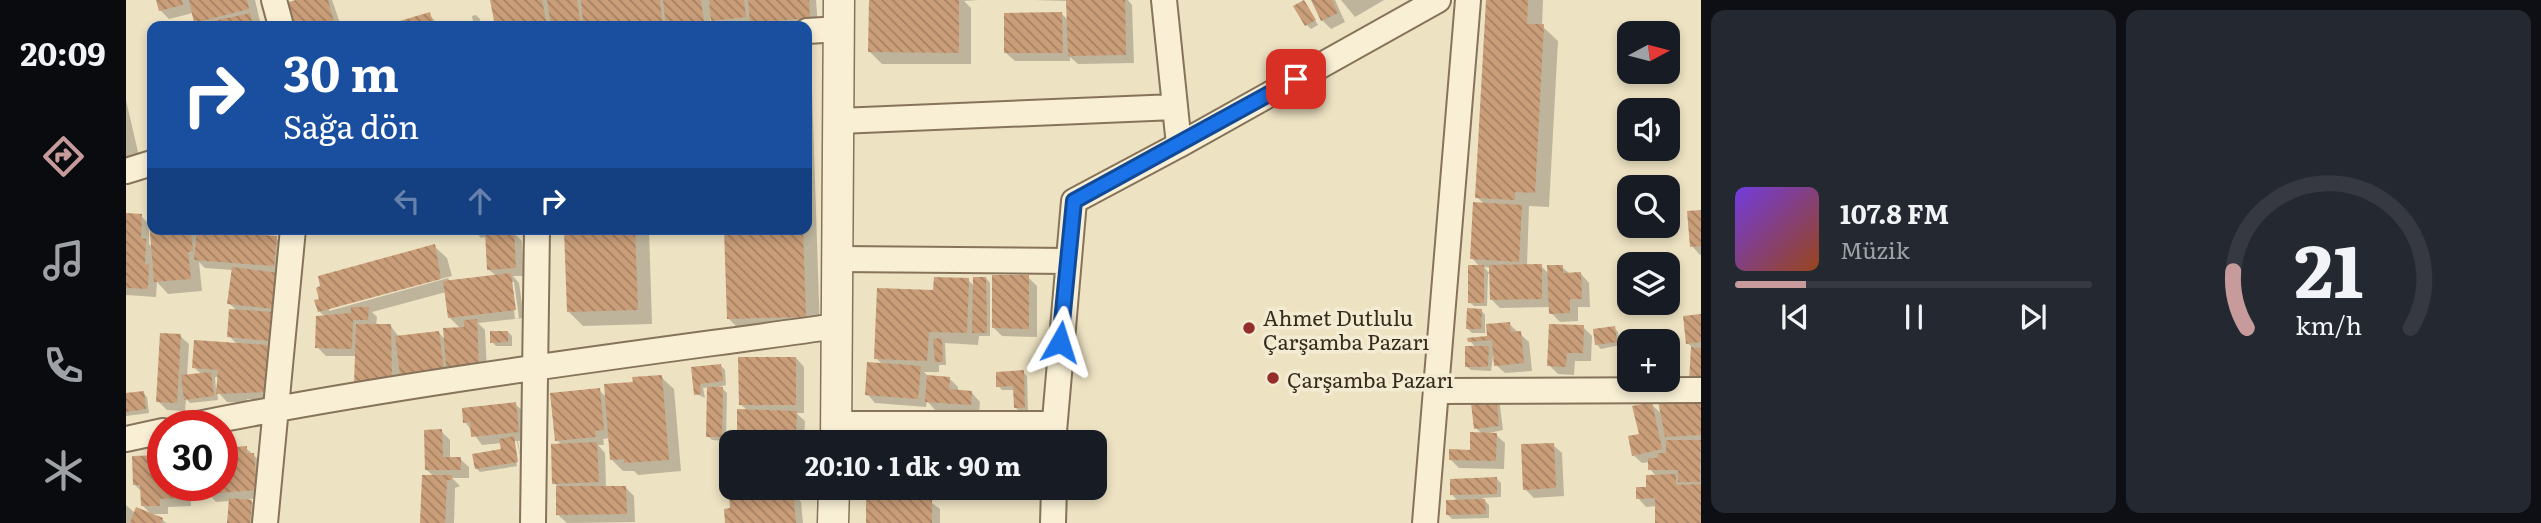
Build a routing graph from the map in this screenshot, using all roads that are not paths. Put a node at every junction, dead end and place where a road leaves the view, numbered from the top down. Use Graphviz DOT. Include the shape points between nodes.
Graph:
graph roads {
  1 [pos="274,0"];
  2 [pos="1164,0"];
  3 [pos="1438,0"];
  4 [pos="1468,0"];
  5 [pos="840,14"];
  6 [pos="280,21"];
  7 [pos="812,28"];
  8 [pos="1175,107"];
  9 [pos="839,121"];
  10 [pos="1178,145"];
  11 [pos="147,165"];
  12 [pos="126,171"];
  13 [pos="292,235"];
  14 [pos="537,235"];
  15 [pos="838,259"];
  16 [pos="1068,261"];
  17 [pos="837,326"];
  18 [pos="537,368"];
  19 [pos="1701,390"];
  20 [pos="1436,391"];
  21 [pos="277,408"];
  22 [pos="238,416"];
  23 [pos="836,430"];
  24 [pos="1053,430"];
  25 [pos="147,434"];
  26 [pos="126,439"];
  27 [pos="834,500"];
  28 [pos="1054,500"];
  29 [pos="265,523"];
  30 [pos="533,523"];
  31 [pos="833,523"];
  32 [pos="1054,523"];
  33 [pos="1425,523"];
  1 -- 6 [label="street"];
  2 -- 8 [label="street"];
  3 -- 10 [label="street"];
  4 -- 20 [label="street"];
  5 -- 7 [label="street"];
  5 -- 9 [label="street"];
  8 -- 9 [label="street"];
  8 -- 10 [label="street"];
  9 -- 15 [label="street"];
  10 -- 16 [label="street" via="1074,201"];
  11 -- 12 [label="street"];
  13 -- 21 [label="street"];
  14 -- 18 [label="street"];
  15 -- 16 [label="street"];
  15 -- 17 [label="street"];
  16 -- 24 [label="street"];
  17 -- 18 [label="street"];
  17 -- 23 [label="street"];
  18 -- 21 [label="street"];
  18 -- 30 [label="street"];
  19 -- 20 [label="street"];
  20 -- 33 [label="street"];
  21 -- 22 [label="street"];
  21 -- 29 [label="street"];
  25 -- 26 [label="street"];
  27 -- 31 [label="street"];
  28 -- 32 [label="street"];
}
